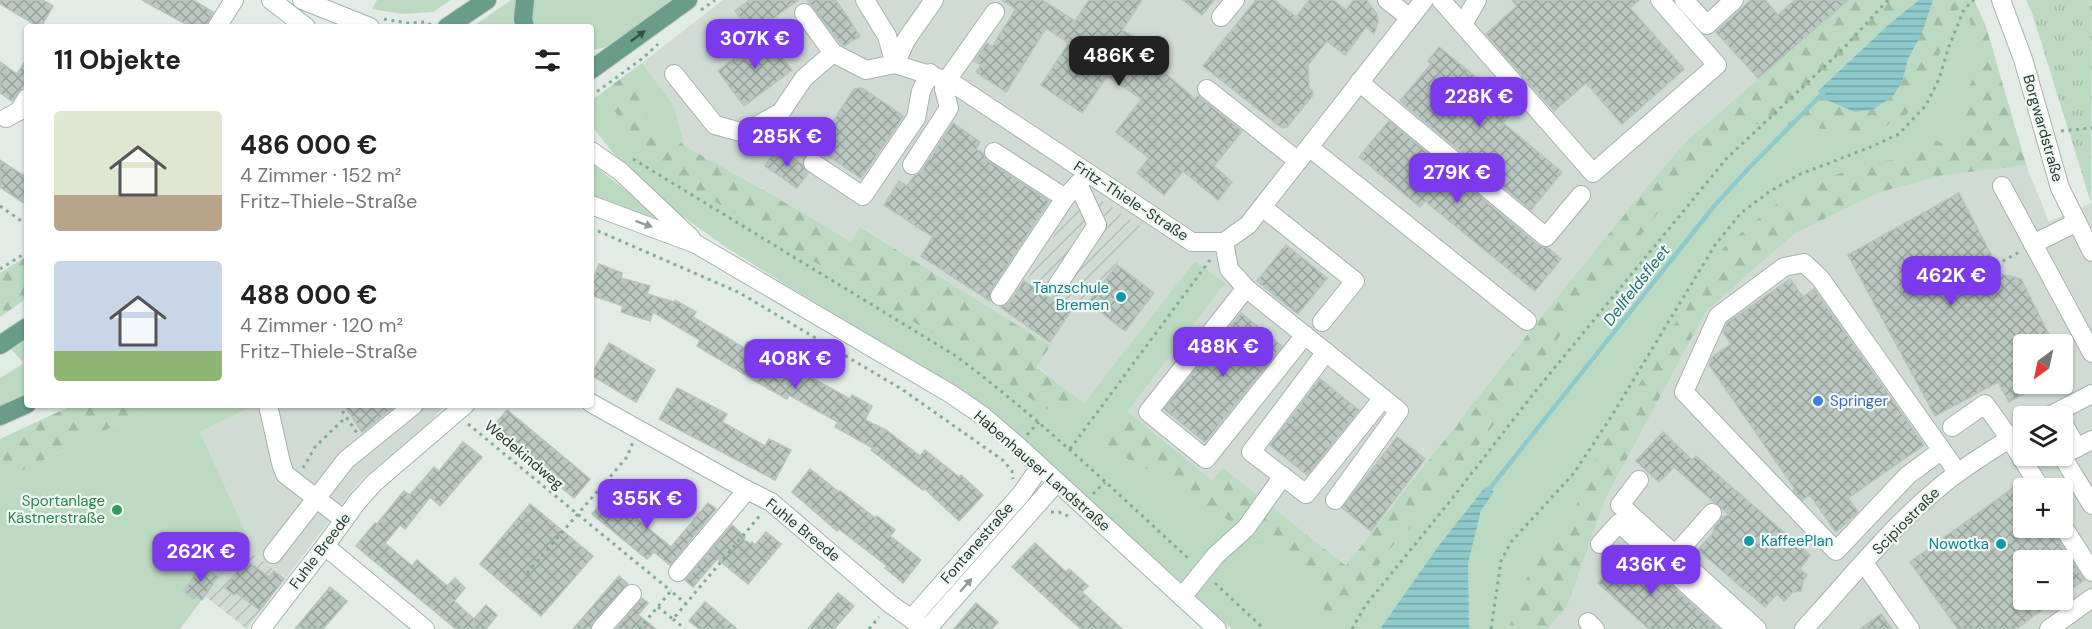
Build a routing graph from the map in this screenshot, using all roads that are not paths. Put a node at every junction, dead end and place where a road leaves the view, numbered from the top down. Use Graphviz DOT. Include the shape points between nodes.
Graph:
graph roads {
  1 [pos="234,0"];
  2 [pos="271,0"];
  3 [pos="303,0"];
  4 [pos="487,0"];
  5 [pos="525,0"];
  6 [pos="865,0"];
  7 [pos="1235,0"];
  8 [pos="1387,0"];
  9 [pos="1424,0"];
  10 [pos="1441,0"];
  11 [pos="1477,0"];
  12 [pos="1660,0"];
  13 [pos="1684,0"];
  14 [pos="1734,0"];
  15 [pos="2001,0"];
  16 [pos="932,1"];
  17 [pos="693,6"];
  18 [pos="995,12"];
  19 [pos="804,13"];
  20 [pos="1221,17"];
  21 [pos="1410,18"];
  22 [pos="219,24"];
  23 [pos="297,24"];
  24 [pos="363,24"];
  25 [pos="451,24"];
  26 [pos="524,24"];
  27 [pos="1463,24"];
  28 [pos="833,53"];
  29 [pos="600,58"];
  30 [pos="895,64"];
  31 [pos="674,74"];
  32 [pos="939,76"];
  33 [pos="1359,82"];
  34 [pos="1207,88"];
  35 [pos="24,102"];
  36 [pos="2,120"];
  37 [pos="994,152"];
  38 [pos="594,153"];
  39 [pos="1304,154"];
  40 [pos="813,163"];
  41 [pos="912,165"];
  42 [pos="1083,178"];
  43 [pos="2001,186"];
  44 [pos="1581,195"];
  45 [pos="1065,198"];
  46 [pos="594,206"];
  47 [pos="1262,207"];
  48 [pos="2077,222"];
  49 [pos="1224,242"];
  50 [pos="696,244"];
  51 [pos="2033,244"];
  52 [pos="2092,252"];
  53 [pos="1057,286"];
  54 [pos="1246,288"];
  55 [pos="1000,296"];
  56 [pos="1527,321"];
  57 [pos="1322,322"];
  58 [pos="24,329"];
  59 [pos="1305,335"];
  60 [pos="0,345"];
  61 [pos="1326,352"];
  62 [pos="2092,353"];
  63 [pos="2092,394"];
  64 [pos="1383,398"];
  65 [pos="24,405"];
  66 [pos="594,405"];
  67 [pos="2073,406"];
  68 [pos="269,408"];
  69 [pos="410,408"];
  70 [pos="455,408"];
  71 [pos="0,416"];
  72 [pos="1952,427"];
  73 [pos="2013,430"];
  74 [pos="2013,437"];
  75 [pos="1942,450"];
  76 [pos="2073,450"];
  77 [pos="1040,467"];
  78 [pos="1958,473"];
  79 [pos="1283,476"];
  80 [pos="1639,480"];
  81 [pos="1057,482"];
  82 [pos="747,490"];
  83 [pos="316,498"];
  84 [pos="1335,500"];
  85 [pos="2092,505"];
  86 [pos="1712,513"];
  87 [pos="344,520"];
  88 [pos="2070,538"];
  89 [pos="1600,544"];
  90 [pos="325,546"];
  91 [pos="1836,550"];
  92 [pos="273,554"];
  93 [pos="1675,555"];
  94 [pos="1860,567"];
  95 [pos="678,572"];
  96 [pos="2092,572"];
  97 [pos="632,594"];
  98 [pos="1182,597"];
  99 [pos="2092,598"];
  100 [pos="921,625"];
  101 [pos="261,629"];
  102 [pos="425,629"];
  103 [pos="601,629"];
  104 [pos="1217,629"];
  105 [pos="1736,629"];
  106 [pos="1757,629"];
  107 [pos="1804,629"];
  108 [pos="1910,629"];
  109 [pos="2049,629"];
  1 -- 22 [label="street"];
  2 -- 23 [label="street"];
  3 -- 24 [label="street"];
  4 -- 25 [label="main road"];
  5 -- 26 [label="main road"];
  6 -- 30 [label="street" via="887,36"];
  7 -- 20 [label="street"];
  8 -- 21 [label="street"];
  9 -- 21 [label="street"];
  10 -- 27 [label="street"];
  11 -- 27 [label="street"];
  12 -- 27 [label="street" via="1717,65 1593,173"];
  13 -- 14 [label="street" via="1707,25"];
  15 -- 48 [label="street, Borgwardstraße" via="2023,59 2060,188"];
  16 -- 30 [label="street"];
  29 -- 17 [label="main road, one-way"];
  18 -- 32 [label="street"];
  19 -- 28 [label="street"];
  21 -- 33 [label="street"];
  28 -- 30 [label="street" via="866,70"];
  28 -- 31 [label="street" via="804,78 781,112 744,133 715,125"];
  30 -- 32 [label="street, Fritz-Thiele-Straße"];
  32 -- 40 [label="street" via="921,91 916,118 863,196"];
  32 -- 41 [label="street" via="949,108"];
  32 -- 42 [label="street, Fritz-Thiele-Straße"];
  33 -- 39 [label="street"];
  33 -- 44 [label="street" via="1546,237"];
  34 -- 39 [label="street"];
  35 -- 36 [label="street" via="18,111"];
  37 -- 45 [label="street"];
  38 -- 50 [label="street, Habenhauser Landstraße" via="620,171"];
  39 -- 47 [label="street"];
  39 -- 56 [label="street"];
  42 -- 45 [label="street"];
  42 -- 49 [label="street, Fritz-Thiele-Straße" via="1192,242"];
  42 -- 53 [label="street" via="1097,225"];
  43 -- 51 [label="street"];
  45 -- 55 [label="street"];
  46 -- 50 [label="street, Habenhauser Landstraße, one-way"];
  47 -- 49 [label="street" via="1248,225"];
  47 -- 57 [label="street" via="1355,281"];
  48 -- 51 [label="street"];
  48 -- 52 [label="street, Borgwardstraße"];
  49 -- 54 [label="street" via="1229,269"];
  50 -- 77 [label="street, Habenhauser Landstraße" via="951,394 983,416"];
  51 -- 62 [label="street"];
  54 -- 59 [label="street"];
  54 -- 59 [label="street" via="1148,412 1206,459"];
  58 -- 60 [label="main road"];
  59 -- 61 [label="street"];
  61 -- 64 [label="street"];
  61 -- 79 [label="street" via="1251,452"];
  63 -- 67 [label="street"];
  64 -- 79 [label="street" via="1306,494"];
  64 -- 84 [label="street" via="1399,411"];
  65 -- 71 [label="main road"];
  66 -- 82 [label="street, Fuhle Breede"];
  68 -- 83 [label="street" via="285,474"];
  69 -- 83 [label="street" via="346,460"];
  70 -- 87 [label="street, Fuhle Breede" via="374,483"];
  72 -- 73 [label="street" via="1985,404"];
  74 -- 78 [label="street, Scipiostraße"];
  75 -- 78 [label="street"];
  75 -- 91 [label="street" via="1908,475"];
  75 -- 91 [label="street" via="1820,278 1804,263 1784,267 1718,316 1684,392"];
  76 -- 85 [label="street"];
  77 -- 81 [label="street, Habenhauser Landstraße"];
  77 -- 100 [label="street, Fontanestraße"];
  78 -- 94 [label="street, Scipiostraße" via="1905,519"];
  79 -- 98 [label="street" via="1246,528 1202,571"];
  80 -- 93 [label="street" via="1620,505"];
  81 -- 98 [label="street, Habenhauser Landstraße"];
  100 -- 81 [label="street, Fontanestraße, one-way"];
  82 -- 95 [label="street"];
  82 -- 100 [label="street, Fuhle Breede" via="771,502 889,603"];
  83 -- 87 [label="street"];
  83 -- 92 [label="street"];
  86 -- 93 [label="street"];
  87 -- 90 [label="street, Fuhle Breede"];
  88 -- 96 [label="street"];
  89 -- 105 [label="street" via="1619,523"];
  90 -- 101 [label="street, Fuhle Breede"];
  90 -- 102 [label="street"];
  91 -- 94 [label="street"];
  93 -- 106 [label="street"];
  94 -- 107 [label="street, Scipiostraße"];
  94 -- 108 [label="street"];
  97 -- 103 [label="street"];
  98 -- 104 [label="street, Habenhauser Landstraße"];
  99 -- 109 [label="street"];
}
